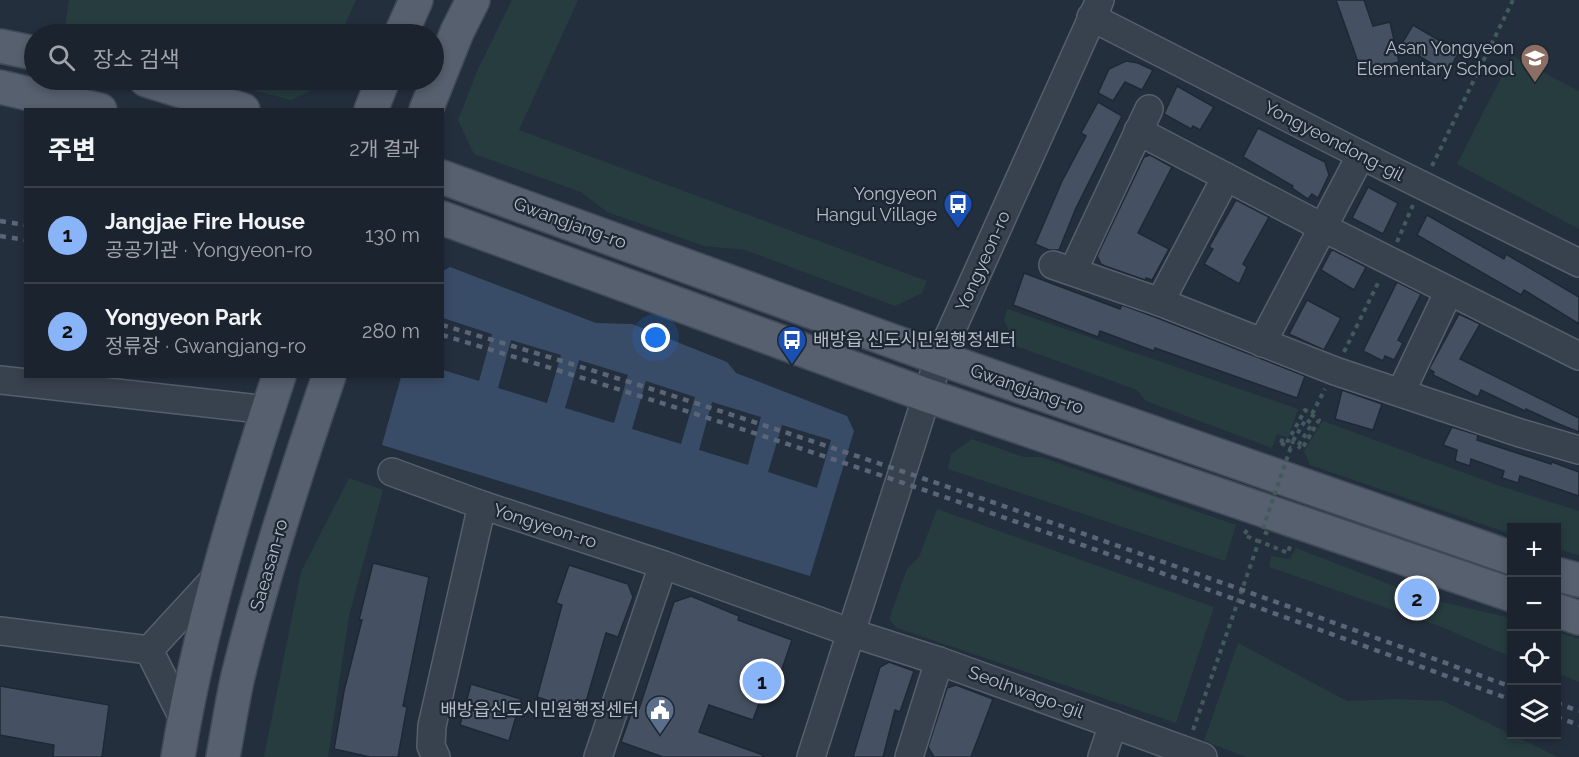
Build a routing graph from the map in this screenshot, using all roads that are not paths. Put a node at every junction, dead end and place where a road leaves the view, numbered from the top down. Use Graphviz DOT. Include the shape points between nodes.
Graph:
graph roads {
  1 [pos="416,0"];
  2 [pos="473,0"];
  3 [pos="1096,8"];
  4 [pos="405,24"];
  5 [pos="0,46"];
  6 [pos="24,50"];
  7 [pos="444,65"];
  8 [pos="0,87"];
  9 [pos="178,90"];
  10 [pos="379,90"];
  11 [pos="434,90"];
  12 [pos="91,108"];
  13 [pos="237,108"];
  14 [pos="372,108"];
  15 [pos="427,108"];
  16 [pos="1361,155"];
  17 [pos="1226,177"];
  18 [pos="444,178"];
  19 [pos="444,219"];
  20 [pos="1324,228"];
  21 [pos="1579,263"];
  22 [pos="1449,291"];
  23 [pos="1160,302"];
  24 [pos="1262,343"];
  25 [pos="1579,356"];
  26 [pos="939,358"];
  27 [pos="278,378"];
  28 [pos="328,378"];
  29 [pos="0,380"];
  30 [pos="1401,392"];
  31 [pos="926,395"];
  32 [pos="268,410"];
  33 [pos="1579,450"];
  34 [pos="392,472"];
  35 [pos="482,505"];
  36 [pos="1507,556"];
  37 [pos="663,565"];
  38 [pos="219,574"];
  39 [pos="1561,575"];
  40 [pos="1579,580"];
  41 [pos="1507,593"];
  42 [pos="1561,611"];
  43 [pos="1579,618"];
  44 [pos="0,631"];
  45 [pos="852,633"];
  46 [pos="149,650"];
  47 [pos="939,661"];
  48 [pos="184,720"];
  49 [pos="1113,724"];
  50 [pos="1196,748"];
  51 [pos="178,757"];
  52 [pos="223,757"];
  53 [pos="436,757"];
  54 [pos="598,757"];
  55 [pos="810,757"];
  56 [pos="909,757"];
  57 [pos="1102,757"];
  1 -- 4 [label="main road"];
  2 -- 7 [label="main road"];
  3 -- 16 [label="street, Yongyeondong-gil"];
  3 -- 26 [label="street, Yongyeon-ro"];
  5 -- 6 [label="main road"];
  8 -- 12 [label="main road"];
  9 -- 13 [label="main road"];
  10 -- 14 [label="main road"];
  11 -- 15 [label="main road"];
  16 -- 20 [label="street"];
  16 -- 21 [label="street, Yongyeondong-gil"];
  17 -- 20 [label="street"];
  17 -- 23 [label="street"];
  17 -- 23 [label="street" via="1144,120 1063,268"];
  18 -- 26 [label="main road, Gwangjang-ro"];
  19 -- 31 [label="main road"];
  20 -- 22 [label="street"];
  20 -- 24 [label="street"];
  22 -- 25 [label="street"];
  22 -- 30 [label="street"];
  23 -- 24 [label="street"];
  24 -- 30 [label="street"];
  26 -- 31 [label="street, Yongyeon-ro"];
  26 -- 36 [label="main road, Gwangjang-ro"];
  27 -- 32 [label="main road"];
  28 -- 52 [label="main road, Saeasan-ro" via="263,585 238,677"];
  29 -- 32 [label="street"];
  30 -- 33 [label="street"];
  31 -- 41 [label="main road"];
  31 -- 45 [label="street, Yongyeon-ro"];
  32 -- 38 [label="main road"];
  34 -- 35 [label="street"];
  35 -- 37 [label="street, Yongyeon-ro"];
  35 -- 53 [label="street, Yongyeon-ro" via="432,726 431,746"];
  37 -- 45 [label="street, Yongyeon-ro"];
  37 -- 54 [label="street"];
  38 -- 46 [label="street"];
  38 -- 48 [label="main road"];
  39 -- 40 [label="main road"];
  42 -- 43 [label="main road"];
  44 -- 46 [label="street"];
  45 -- 47 [label="street, Seolhwago-gil"];
  45 -- 55 [label="street, Yongyeon-ro"];
  46 -- 48 [label="street"];
  47 -- 49 [label="street, Seolhwago-gil"];
  47 -- 56 [label="street"];
  48 -- 51 [label="main road"];
  49 -- 50 [label="street, Seolhwago-gil"];
  49 -- 57 [label="street"];
}
